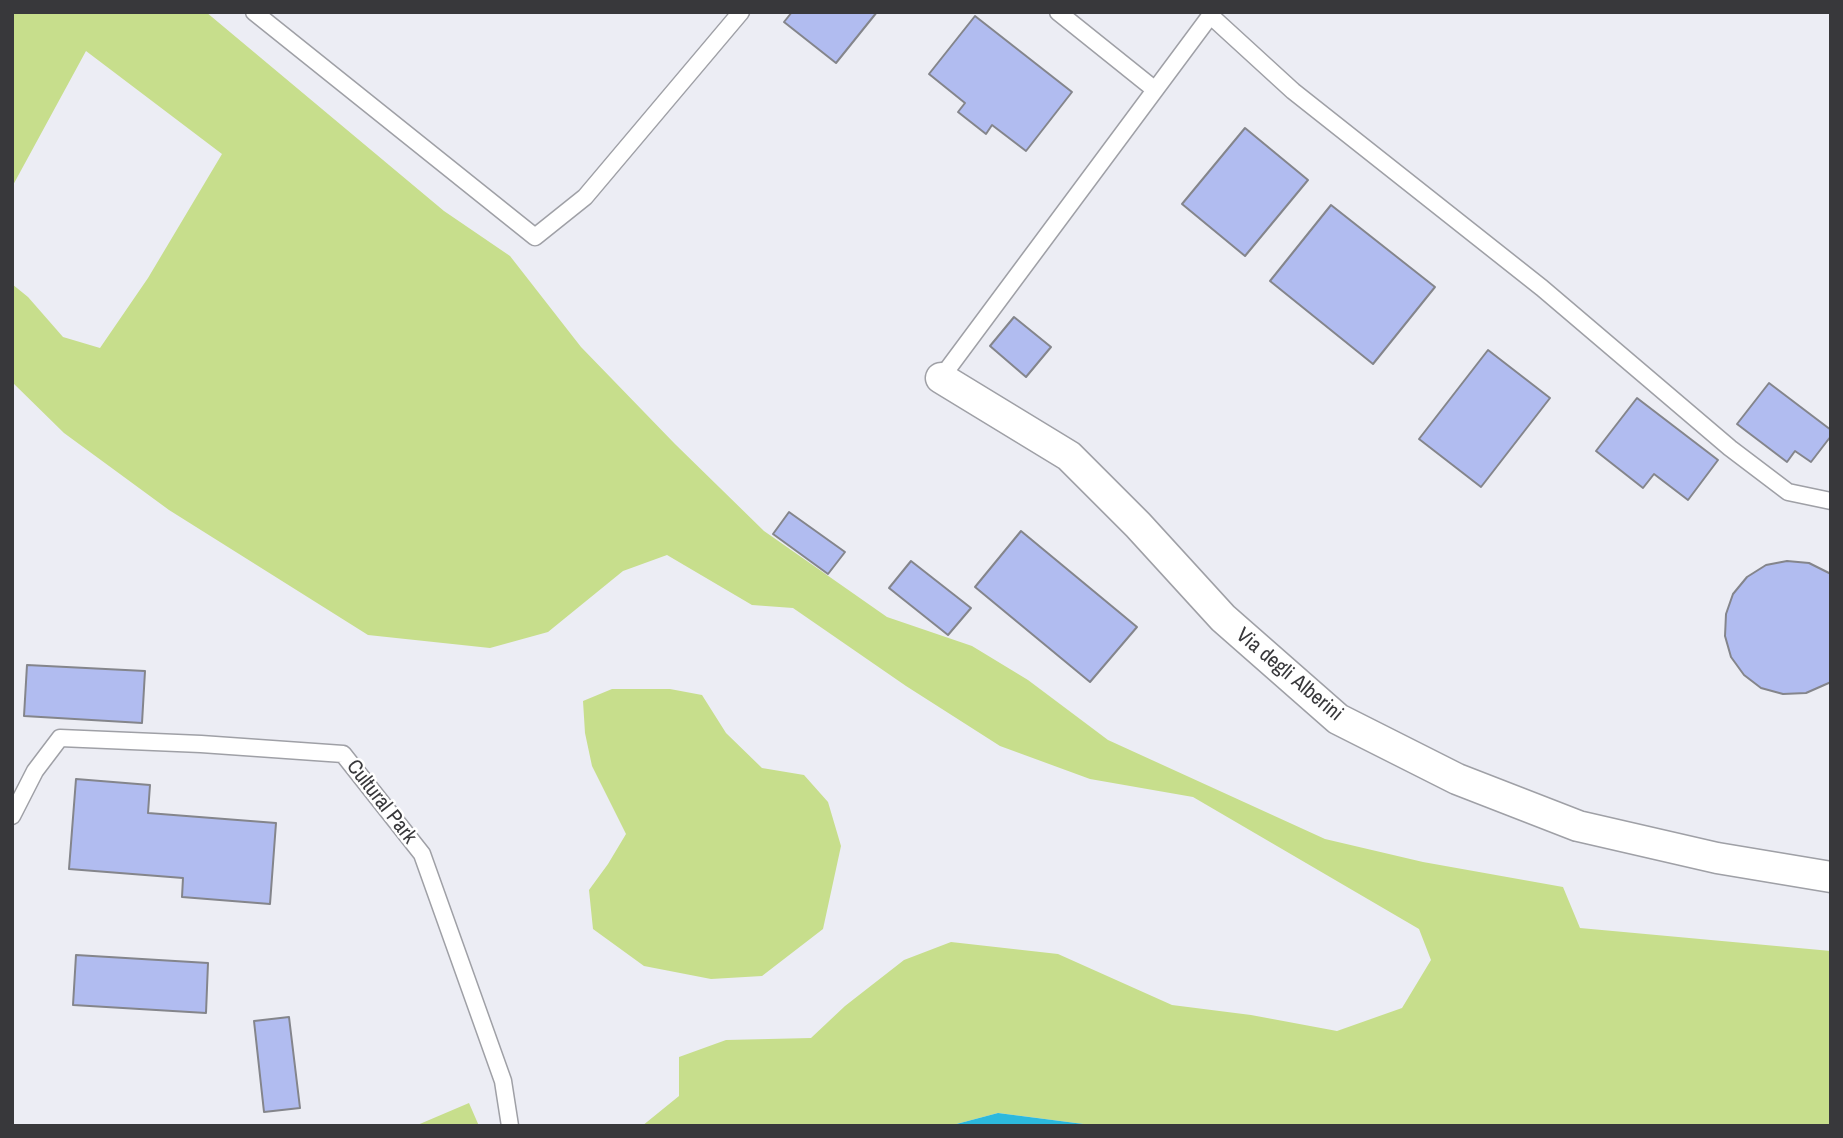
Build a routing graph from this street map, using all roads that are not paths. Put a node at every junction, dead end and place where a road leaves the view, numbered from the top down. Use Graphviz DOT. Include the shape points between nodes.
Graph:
graph roads {
  1 [pos="254,12"];
  2 [pos="741,12"];
  3 [pos="1058,12"];
  4 [pos="1212,14"];
  5 [pos="1154,89"];
  6 [pos="941,378"];
  7 [pos="1831,501"];
  8 [pos="12,816"];
  9 [pos="1831,877"];
  10 [pos="510,1126"];
  1 -- 2 [label="lane" via="536,237 585,197"];
  3 -- 5 [label="lane"];
  4 -- 5 [label="lane"];
  4 -- 7 [label="lane" via="1293,91 1542,288 1730,448 1788,492"];
  5 -- 6 [label="lane"];
  6 -- 9 [label="street, Via degli Alberini" via="1069,456 1223,618 1338,719 1457,779 1578,826 1717,858"];
  8 -- 10 [label="lane, Cultural Park" via="35,771 60,738 344,754 422,854 503,1081"];
}
